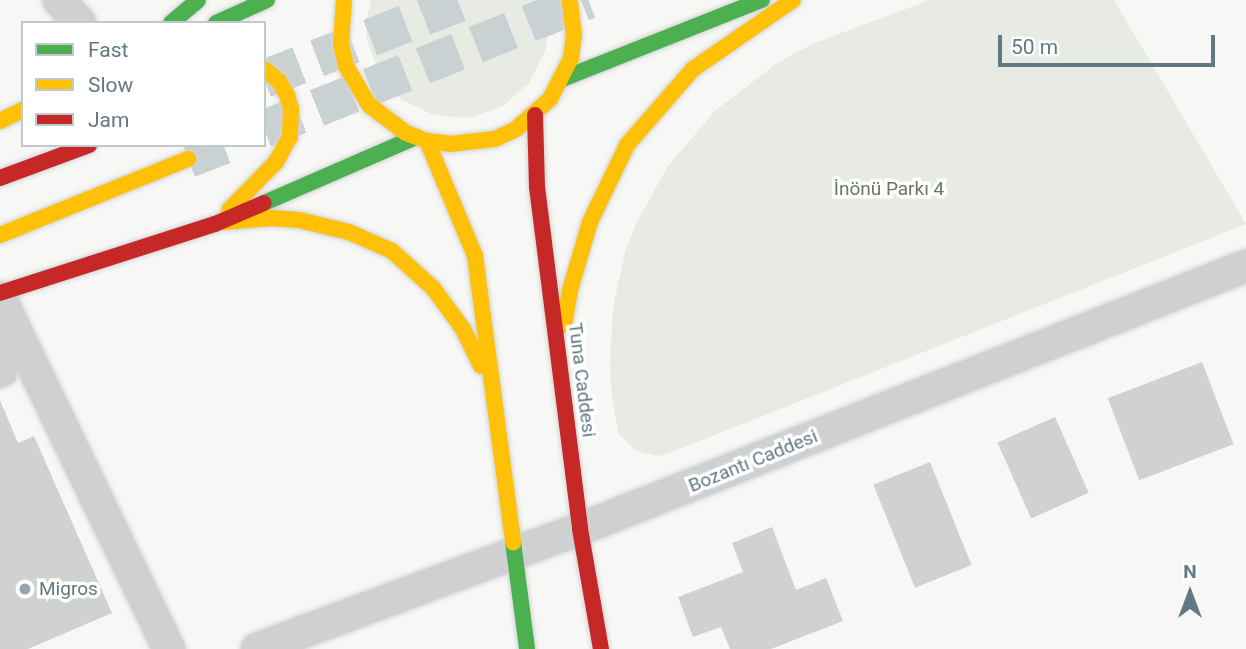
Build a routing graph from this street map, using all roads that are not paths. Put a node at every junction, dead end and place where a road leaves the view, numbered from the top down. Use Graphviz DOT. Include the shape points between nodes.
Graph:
graph roads {
  1 [pos="59,0"];
  2 [pos="267,0"];
  3 [pos="344,0"];
  4 [pos="570,0"];
  5 [pos="762,0"];
  6 [pos="793,0"];
  7 [pos="194,10"];
  8 [pos="78,21"];
  9 [pos="266,70"];
  10 [pos="562,79"];
  11 [pos="21,111"];
  12 [pos="535,116"];
  13 [pos="0,121"];
  14 [pos="422,139"];
  15 [pos="84,147"];
  16 [pos="188,159"];
  17 [pos="0,178"];
  18 [pos="215,223"];
  19 [pos="0,235"];
  20 [pos="1246,266"];
  21 [pos="0,295"];
  22 [pos="0,310"];
  23 [pos="559,365"];
  24 [pos="0,380"];
  25 [pos="491,384"];
  26 [pos="580,529"];
  27 [pos="512,554"];
  28 [pos="169,649"];
  29 [pos="257,649"];
  30 [pos="527,649"];
  31 [pos="601,649"];
  1 -- 8 [label="street"];
  2 -- 7 [label="main road"];
  3 -- 14 [label="main road" via="341,44 356,87 386,121"];
  4 -- 10 [label="main road" via="574,35"];
  5 -- 10 [label="main road"];
  6 -- 23 [label="main road" via="694,69 627,145 601,195 581,249"];
  9 -- 18 [label="main road" via="279,81 291,109 289,137 276,162"];
  10 -- 12 [label="main road"];
  11 -- 13 [label="main road"];
  12 -- 14 [label="main road" via="495,139 473,144"];
  12 -- 23 [label="main road, Tuna Caddesi" via="537,187"];
  14 -- 18 [label="main road"];
  14 -- 25 [label="main road" via="475,256"];
  15 -- 17 [label="main road"];
  16 -- 19 [label="main road"];
  18 -- 21 [label="main road"];
  18 -- 25 [label="main road" via="299,220 349,232 392,251 421,274 449,308"];
  20 -- 26 [label="street, Bozantı Caddesi"];
  21 -- 28 [label="street"];
  22 -- 24 [label="lane" via="8,376"];
  23 -- 26 [label="main road, Tuna Caddesi"];
  25 -- 27 [label="main road"];
  26 -- 27 [label="street, Bozantı Caddesi"];
  26 -- 31 [label="main road, Tuna Caddesi"];
  27 -- 29 [label="street, Bozantı Caddesi"];
  27 -- 30 [label="main road"];
}
